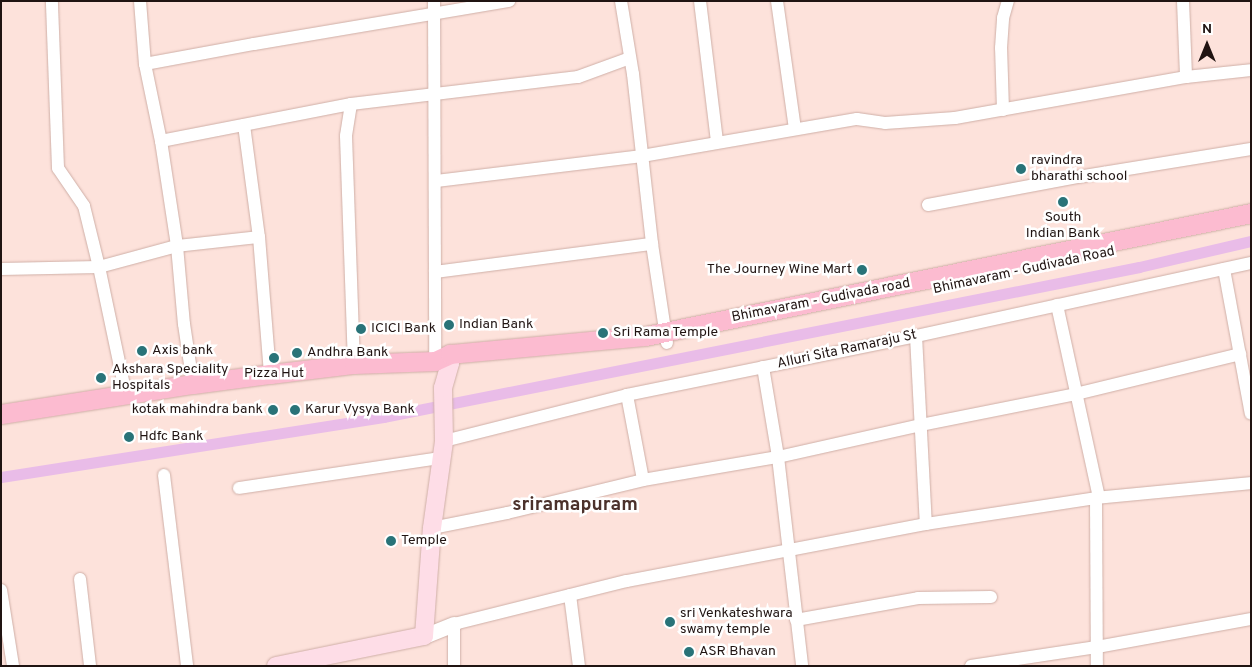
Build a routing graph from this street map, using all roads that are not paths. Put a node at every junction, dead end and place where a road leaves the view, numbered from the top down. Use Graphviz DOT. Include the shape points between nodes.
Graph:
graph roads {
  1 [pos="52,1"];
  2 [pos="140,1"];
  3 [pos="509,1"];
  4 [pos="621,1"];
  5 [pos="700,1"];
  6 [pos="778,1"];
  7 [pos="1008,1"];
  8 [pos="1183,1"];
  9 [pos="434,7"];
  10 [pos="630,58"];
  11 [pos="145,64"];
  12 [pos="1251,70"];
  13 [pos="1186,77"];
  14 [pos="436,93"];
  15 [pos="351,104"];
  16 [pos="1003,110"];
  17 [pos="244,125"];
  18 [pos="795,129"];
  19 [pos="161,141"];
  20 [pos="717,142"];
  21 [pos="1251,149"];
  22 [pos="642,156"];
  23 [pos="436,182"];
  24 [pos="928,205"];
  25 [pos="1251,212"];
  26 [pos="1251,225"];
  27 [pos="259,238"];
  28 [pos="652,244"];
  29 [pos="176,246"];
  30 [pos="1251,263"];
  31 [pos="100,267"];
  32 [pos="1,269"];
  33 [pos="1224,269"];
  34 [pos="436,272"];
  35 [pos="973,276"];
  36 [pos="1057,305"];
  37 [pos="916,336"];
  38 [pos="667,337"];
  39 [pos="1240,354"];
  40 [pos="444,359"];
  41 [pos="354,364"];
  42 [pos="763,367"];
  43 [pos="270,374"];
  44 [pos="193,384"];
  45 [pos="1076,394"];
  46 [pos="126,395"];
  47 [pos="627,395"];
  48 [pos="1,414"];
  49 [pos="1251,414"];
  50 [pos="921,425"];
  51 [pos="445,434"];
  52 [pos="778,457"];
  53 [pos="440,458"];
  54 [pos="164,475"];
  55 [pos="643,480"];
  56 [pos="1251,483"];
  57 [pos="239,488"];
  58 [pos="1098,497"];
  59 [pos="926,524"];
  60 [pos="432,528"];
  61 [pos="788,550"];
  62 [pos="80,579"];
  63 [pos="1,590"];
  64 [pos="570,595"];
  65 [pos="991,596"];
  66 [pos="1251,619"];
  67 [pos="796,620"];
  68 [pos="454,624"];
  69 [pos="414,638"];
  70 [pos="1097,647"];
  71 [pos="13,666"];
  72 [pos="90,666"];
  73 [pos="187,666"];
  74 [pos="276,666"];
  75 [pos="454,666"];
  76 [pos="579,666"];
  77 [pos="802,666"];
  78 [pos="971,666"];
  79 [pos="1097,666"];
  1 -- 31 [label="street" via="58,168 84,206"];
  2 -- 11 [label="street"];
  3 -- 9 [label="street"];
  4 -- 10 [label="street"];
  5 -- 20 [label="street"];
  6 -- 18 [label="street"];
  7 -- 16 [label="street" via="1001,48"];
  8 -- 13 [label="street"];
  9 -- 11 [label="street"];
  9 -- 14 [label="street"];
  10 -- 14 [label="street" via="578,77"];
  10 -- 22 [label="street"];
  11 -- 19 [label="street"];
  12 -- 13 [label="street"];
  13 -- 16 [label="street"];
  14 -- 15 [label="street"];
  14 -- 23 [label="street"];
  15 -- 17 [label="street"];
  15 -- 41 [label="street" via="346,136"];
  16 -- 18 [label="street" via="885,124 857,119"];
  17 -- 19 [label="street"];
  17 -- 27 [label="street"];
  18 -- 20 [label="street"];
  19 -- 29 [label="street"];
  20 -- 22 [label="street"];
  21 -- 24 [label="street"];
  22 -- 23 [label="street"];
  22 -- 28 [label="street"];
  23 -- 34 [label="street"];
  25 -- 35 [label="main road, Bhimavaram - Gudivada road"];
  26 -- 35 [label="main road, Bhimavaram - Gudivada Road"];
  27 -- 29 [label="street"];
  27 -- 43 [label="street"];
  28 -- 34 [label="street"];
  28 -- 38 [label="street"];
  29 -- 31 [label="street"];
  29 -- 44 [label="street"];
  30 -- 33 [label="street, Alluri Sita Ramaraju St"];
  31 -- 32 [label="street"];
  31 -- 46 [label="street"];
  33 -- 36 [label="street, Alluri Sita Ramaraju St"];
  33 -- 39 [label="street"];
  34 -- 40 [label="street"];
  35 -- 38 [label="main road, Bhimavaram - Gudivada road"];
  36 -- 37 [label="street, Alluri Sita Ramaraju St"];
  36 -- 45 [label="street"];
  37 -- 42 [label="street, Alluri Sita Ramaraju St"];
  37 -- 50 [label="street"];
  38 -- 40 [label="main road, Bhimavaram - Gudivada road" via="645,336"];
  39 -- 45 [label="street"];
  39 -- 49 [label="street"];
  40 -- 41 [label="main road, Bhimavaram - Gudivada road"];
  40 -- 51 [label="main road"];
  41 -- 43 [label="main road, Bhimavaram - Gudivada road"];
  42 -- 47 [label="street, Alluri Sita Ramaraju St"];
  42 -- 52 [label="street"];
  43 -- 44 [label="main road, Bhimavaram - Gudivada road"];
  44 -- 46 [label="main road, Bhimavaram - Gudivada road"];
  45 -- 50 [label="street"];
  45 -- 58 [label="street"];
  46 -- 48 [label="main road, Bhimavaram - Gudivada road"];
  47 -- 51 [label="street, Alluri Sita Ramaraju St"];
  47 -- 55 [label="street"];
  50 -- 52 [label="street"];
  50 -- 59 [label="street"];
  51 -- 53 [label="main road"];
  52 -- 55 [label="street"];
  52 -- 61 [label="street"];
  53 -- 57 [label="street"];
  53 -- 60 [label="main road"];
  54 -- 73 [label="street"];
  55 -- 60 [label="street"];
  56 -- 58 [label="street"];
  58 -- 59 [label="street"];
  58 -- 70 [label="street"];
  59 -- 61 [label="street"];
  60 -- 69 [label="main road"];
  61 -- 64 [label="street"];
  61 -- 67 [label="street"];
  62 -- 72 [label="street"];
  63 -- 71 [label="street"];
  64 -- 68 [label="street"];
  64 -- 76 [label="street"];
  65 -- 67 [label="street" via="918,598"];
  66 -- 70 [label="street"];
  67 -- 77 [label="street"];
  68 -- 69 [label="street"];
  68 -- 75 [label="street"];
  69 -- 74 [label="main road"];
  70 -- 78 [label="street"];
  70 -- 79 [label="street"];
}
